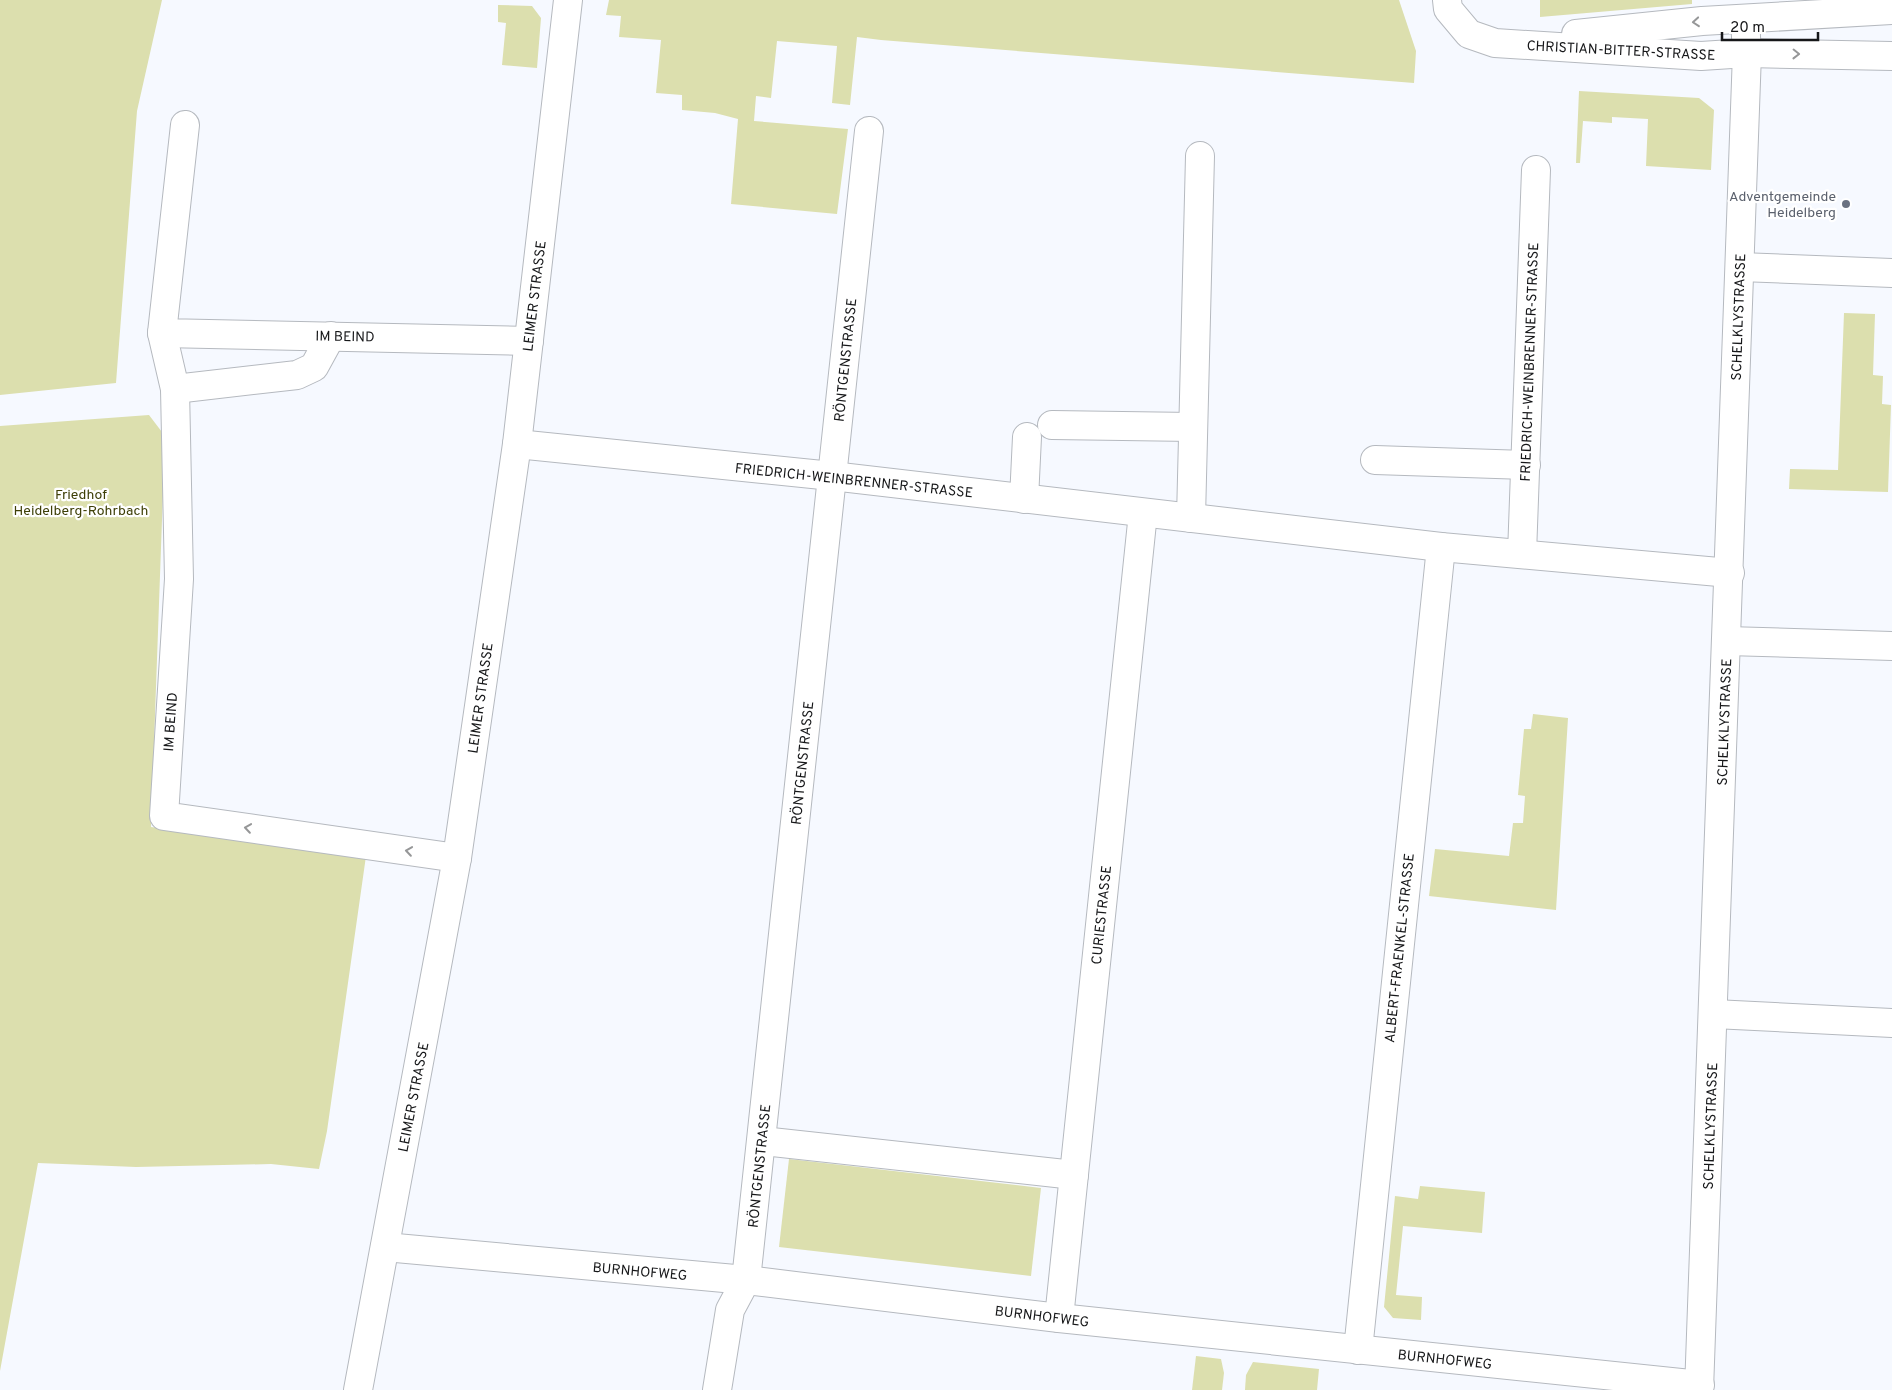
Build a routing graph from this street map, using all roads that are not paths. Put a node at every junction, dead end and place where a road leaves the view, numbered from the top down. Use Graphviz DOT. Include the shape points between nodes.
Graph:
graph roads {
  1 [pos="568,0"];
  2 [pos="1447,0"];
  3 [pos="1892,10"];
  4 [pos="1745,20"];
  5 [pos="1495,43"];
  6 [pos="1747,53"];
  7 [pos="1892,56"];
  8 [pos="185,125"];
  9 [pos="869,131"];
  10 [pos="1200,156"];
  11 [pos="1536,170"];
  12 [pos="1740,267"];
  13 [pos="1892,273"];
  14 [pos="162,333"];
  15 [pos="331,336"];
  16 [pos="529,341"];
  17 [pos="175,389"];
  18 [pos="1052,425"];
  19 [pos="1193,427"];
  20 [pos="1027,438"];
  21 [pos="517,444"];
  22 [pos="1375,460"];
  23 [pos="1526,465"];
  24 [pos="832,476"];
  25 [pos="1024,499"];
  26 [pos="1143,513"];
  27 [pos="1191,518"];
  28 [pos="1441,547"];
  29 [pos="1522,554"];
  30 [pos="1730,573"];
  31 [pos="1727,641"];
  32 [pos="1892,646"];
  33 [pos="457,858"];
  34 [pos="1714,1014"];
  35 [pos="1892,1023"];
  36 [pos="762,1141"];
  37 [pos="1074,1175"];
  38 [pos="385,1247"];
  39 [pos="746,1280"];
  40 [pos="1059,1318"];
  41 [pos="1358,1350"];
  42 [pos="1700,1388"];
  43 [pos="358,1390"];
  44 [pos="717,1390"];
  1 -- 16 [label="street, LEIMER STRASSE"];
  2 -- 5 [label="street, CHRISTIAN-BITTER-STRASSE" via="1448,9 1469,34"];
  3 -- 4 [label="street, CHRISTIAN-BITTER-STRASSE"];
  4 -- 5 [label="street, CHRISTIAN-BITTER-STRASSE, one-way" via="1702,21"];
  4 -- 6 [label="street"];
  5 -- 6 [label="street, CHRISTIAN-BITTER-STRASSE" via="1701,56"];
  6 -- 7 [label="street, CHRISTIAN-BITTER-STRASSE, one-way"];
  6 -- 12 [label="street, SCHELKLYSTRASSE"];
  8 -- 14 [label="street, IM BEIND"];
  9 -- 24 [label="street, RÖNTGENSTRASSE"];
  10 -- 19 [label="street"];
  11 -- 23 [label="street, FRIEDRICH-WEINBRENNER-STRASSE"];
  12 -- 13 [label="street"];
  12 -- 30 [label="street, SCHELKLYSTRASSE"];
  14 -- 15 [label="street, IM BEIND"];
  14 -- 17 [label="street, IM BEIND"];
  15 -- 16 [label="street, IM BEIND"];
  15 -- 17 [label="street" via="314,367 297,375"];
  16 -- 21 [label="street, LEIMER STRASSE"];
  33 -- 17 [label="street, IM BEIND, one-way" via="164,816 179,579"];
  18 -- 19 [label="street"];
  19 -- 27 [label="street"];
  20 -- 25 [label="street"];
  21 -- 24 [label="street, FRIEDRICH-WEINBRENNER-STRASSE"];
  21 -- 33 [label="street, LEIMER STRASSE"];
  22 -- 23 [label="street"];
  23 -- 29 [label="street, FRIEDRICH-WEINBRENNER-STRASSE"];
  24 -- 25 [label="street, FRIEDRICH-WEINBRENNER-STRASSE"];
  24 -- 36 [label="street, RÖNTGENSTRASSE"];
  25 -- 26 [label="street, FRIEDRICH-WEINBRENNER-STRASSE"];
  26 -- 27 [label="street, FRIEDRICH-WEINBRENNER-STRASSE"];
  26 -- 37 [label="street, CURIESTRASSE"];
  27 -- 28 [label="street, FRIEDRICH-WEINBRENNER-STRASSE"];
  28 -- 29 [label="street, FRIEDRICH-WEINBRENNER-STRASSE"];
  28 -- 41 [label="street, ALBERT-FRAENKEL-STRASSE"];
  29 -- 30 [label="street, FRIEDRICH-WEINBRENNER-STRASSE"];
  30 -- 31 [label="street, SCHELKLYSTRASSE"];
  31 -- 32 [label="street"];
  31 -- 34 [label="street, SCHELKLYSTRASSE"];
  33 -- 38 [label="street, LEIMER STRASSE"];
  34 -- 35 [label="street"];
  34 -- 42 [label="street, SCHELKLYSTRASSE"];
  36 -- 37 [label="street"];
  36 -- 39 [label="street, RÖNTGENSTRASSE"];
  37 -- 40 [label="street, CURIESTRASSE"];
  38 -- 39 [label="street, BURNHOFWEG"];
  38 -- 43 [label="street, LEIMER STRASSE"];
  39 -- 40 [label="street, BURNHOFWEG"];
  39 -- 44 [label="street, RÖNTGENSTRASSE" via="730,1310"];
  40 -- 41 [label="street, BURNHOFWEG"];
  41 -- 42 [label="street, BURNHOFWEG"];
}
